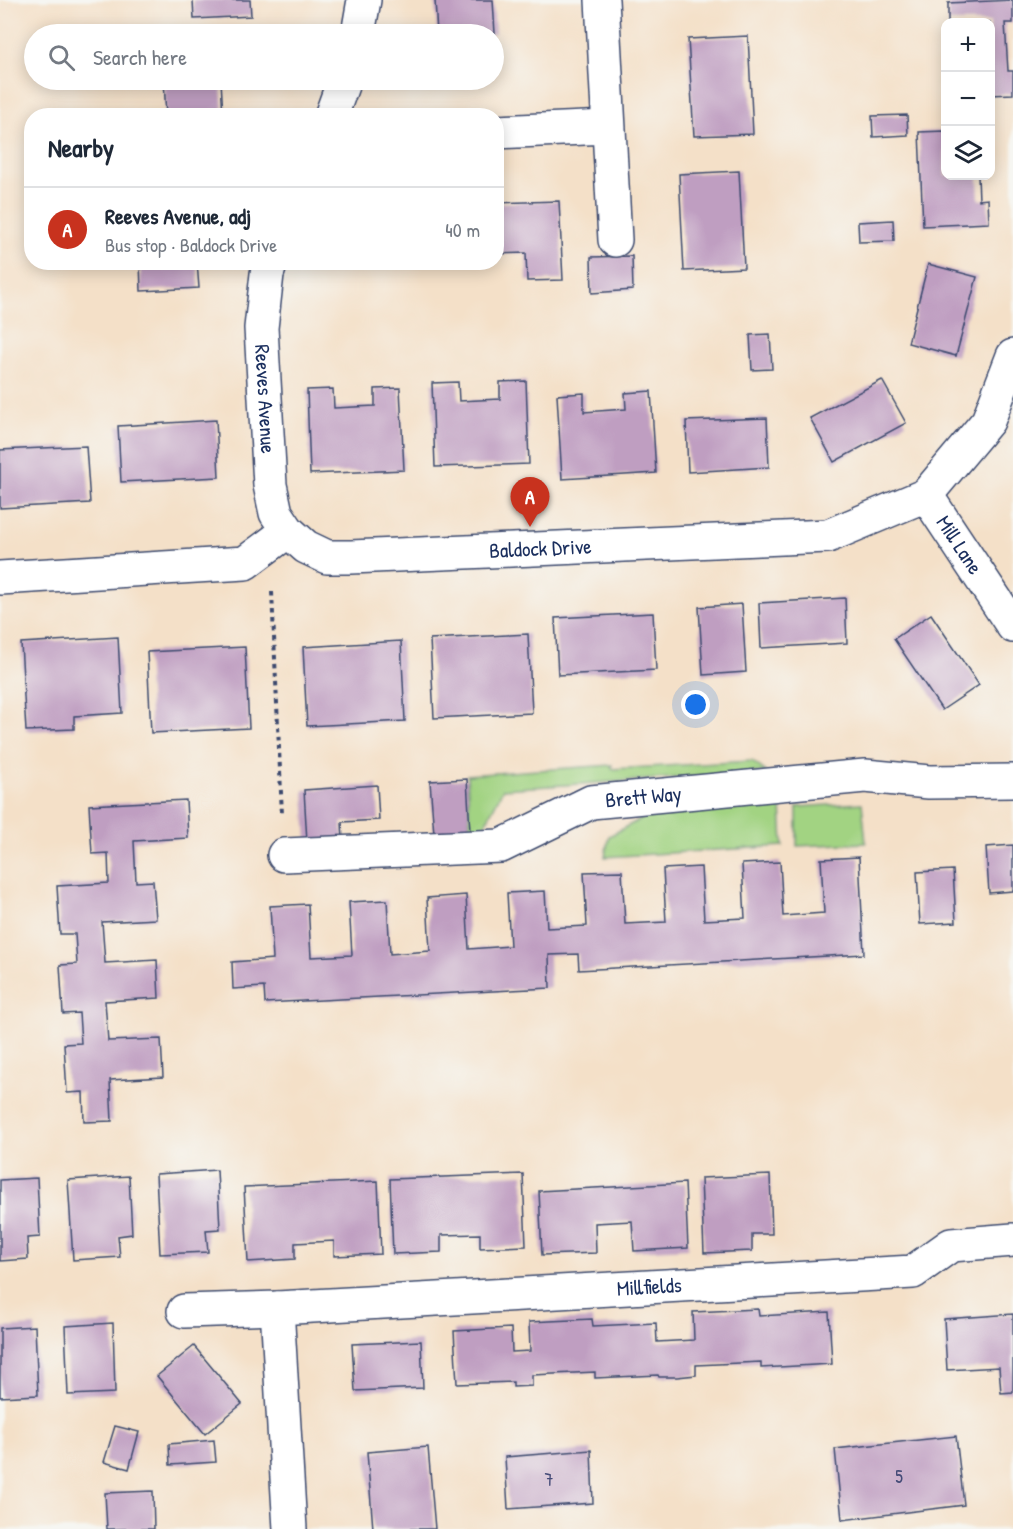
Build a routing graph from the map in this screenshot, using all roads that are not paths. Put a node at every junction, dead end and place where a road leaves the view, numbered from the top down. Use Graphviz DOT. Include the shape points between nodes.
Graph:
graph roads {
  1 [pos="364,0"];
  2 [pos="602,0"];
  3 [pos="360,24"];
  4 [pos="340,90"];
  5 [pos="334,108"];
  6 [pos="609,127"];
  7 [pos="504,132"];
  8 [pos="615,240"];
  9 [pos="268,270"];
  10 [pos="1013,356"];
  11 [pos="926,495"];
  12 [pos="288,531"];
  13 [pos="0,578"];
  14 [pos="1013,626"];
  15 [pos="1013,781"];
  16 [pos="284,855"];
  17 [pos="1013,1240"];
  18 [pos="277,1308"];
  19 [pos="183,1311"];
  20 [pos="290,1529"];
  1 -- 3 [label="street"];
  2 -- 6 [label="street"];
  4 -- 5 [label="street"];
  6 -- 7 [label="street"];
  6 -- 8 [label="street"];
  9 -- 12 [label="street, Reeves Avenue" via="261,328 270,485 276,513"];
  10 -- 11 [label="street, Baldock Drive" via="988,421"];
  11 -- 12 [label="street, Baldock Drive" via="828,536 327,557 306,547"];
  11 -- 14 [label="street, Mill Lane"];
  12 -- 13 [label="street" via="245,563"];
  15 -- 16 [label="street, Brett Way" via="929,782 866,776 591,802 501,846"];
  17 -- 18 [label="street, Millfields" via="951,1245 913,1272"];
  18 -- 19 [label="street, Millfields"];
  18 -- 20 [label="street"];
}
